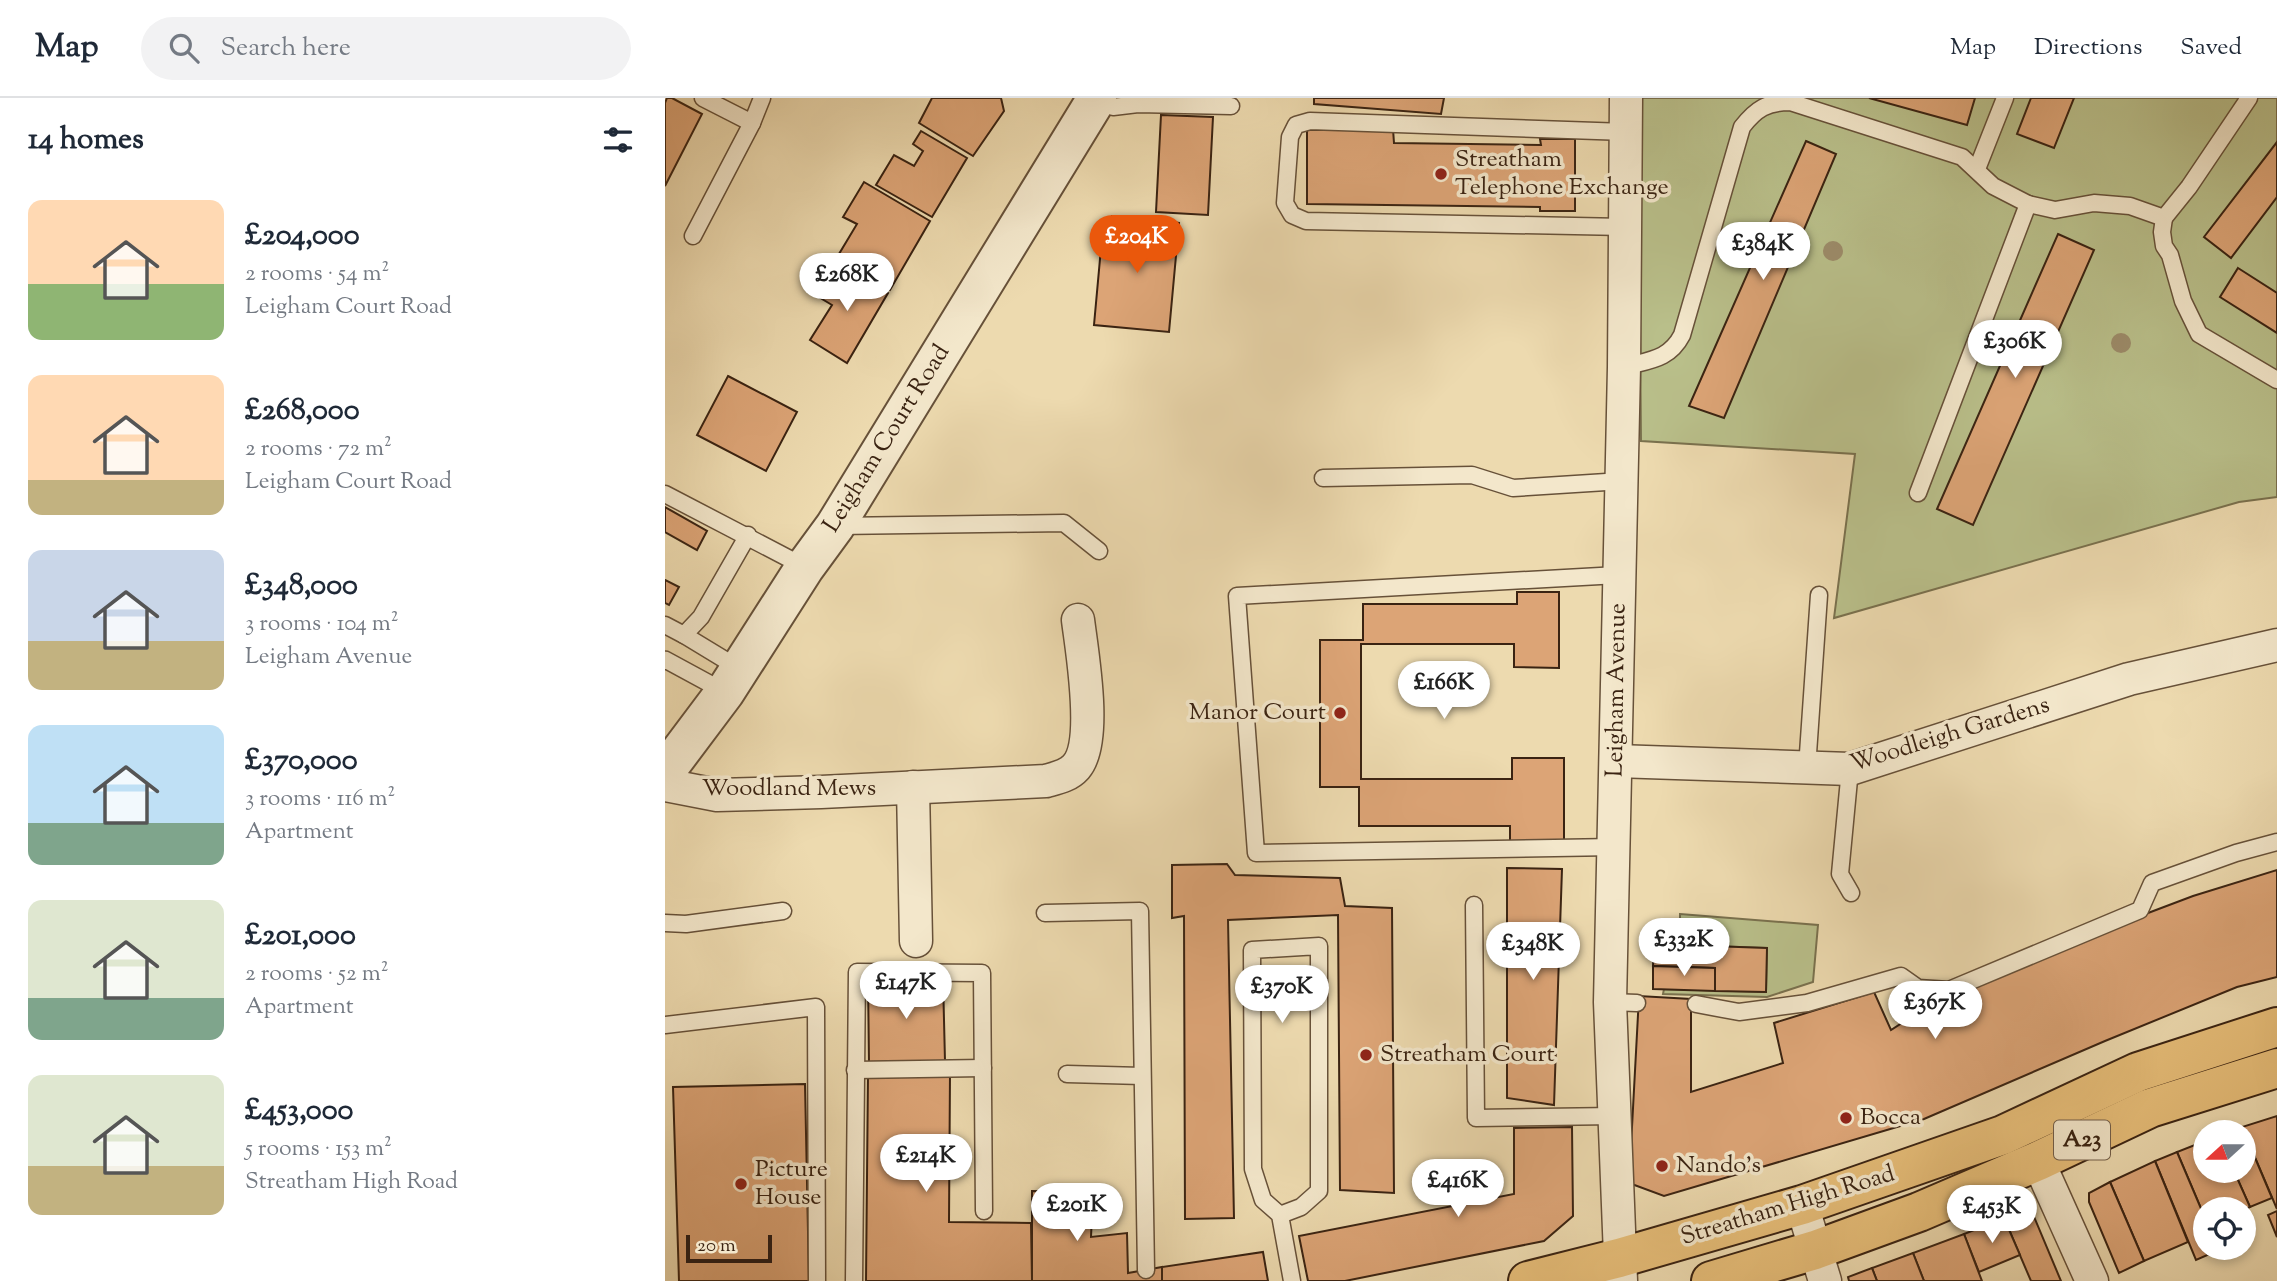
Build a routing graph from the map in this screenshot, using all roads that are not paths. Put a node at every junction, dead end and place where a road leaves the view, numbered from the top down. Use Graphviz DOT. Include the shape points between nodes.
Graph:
graph roads {
  1 [pos="703,98"];
  2 [pos="762,98"];
  3 [pos="1626,98"];
  4 [pos="2005,98"];
  5 [pos="2249,98"];
  6 [pos="1094,99"];
  7 [pos="1791,100"];
  8 [pos="1231,106"];
  9 [pos="752,123"];
  10 [pos="1626,132"];
  11 [pos="1977,169"];
  12 [pos="2028,204"];
  13 [pos="2164,218"];
  14 [pos="1625,227"];
  15 [pos="693,236"];
  16 [pos="1624,367"];
  17 [pos="2277,380"];
  18 [pos="1323,478"];
  19 [pos="1622,481"];
  20 [pos="1918,493"];
  21 [pos="665,494"];
  22 [pos="835,526"];
  23 [pos="748,535"];
  24 [pos="1099,551"];
  25 [pos="805,567"];
  26 [pos="1618,575"];
  27 [pos="1819,595"];
  28 [pos="1079,620"];
  29 [pos="665,625"];
  30 [pos="684,635"];
  31 [pos="2277,645"];
  32 [pos="665,661"];
  33 [pos="732,680"];
  34 [pos="1616,761"];
  35 [pos="1807,768"];
  36 [pos="1850,769"];
  37 [pos="665,772"];
  38 [pos="665,785"];
  39 [pos="913,787"];
  40 [pos="2277,842"];
  41 [pos="1615,847"];
  42 [pos="1851,893"];
  43 [pos="1474,905"];
  44 [pos="783,911"];
  45 [pos="1045,913"];
  46 [pos="665,923"];
  47 [pos="916,942"];
  48 [pos="1696,1004"];
  49 [pos="665,1025"];
  50 [pos="2277,1027"];
  51 [pos="983,1068"];
  52 [pos="2277,1068"];
  53 [pos="855,1070"];
  54 [pos="1067,1074"];
  55 [pos="1142,1076"];
  56 [pos="1615,1116"];
  57 [pos="2038,1161"];
  58 [pos="1802,1205"];
  59 [pos="983,1211"];
  60 [pos="1280,1215"];
  61 [pos="1820,1266"];
  62 [pos="1146,1270"];
  63 [pos="1620,1270"];
  64 [pos="817,1281"];
  65 [pos="853,1281"];
  66 [pos="1292,1281"];
  67 [pos="1528,1281"];
  68 [pos="1711,1281"];
  69 [pos="2091,1281"];
  1 -- 9 [label="lane"];
  2 -- 9 [label="lane"];
  3 -- 10 [label="street, Leigham Avenue"];
  4 -- 11 [label="lane"];
  5 -- 13 [label="lane"];
  6 -- 8 [label="lane" via="1113,107"];
  6 -- 22 [label="street, Leigham Court Road"];
  7 -- 11 [label="lane" via="1962,157"];
  7 -- 16 [label="lane" via="1764,105 1742,127 1677,345 1663,356"];
  9 -- 15 [label="lane"];
  10 -- 14 [label="street, Leigham Avenue"];
  10 -- 14 [label="lane" via="1310,121 1296,125 1290,137 1285,203 1292,215 1306,222"];
  11 -- 12 [label="lane" via="1993,186"];
  12 -- 13 [label="lane" via="2055,210 2094,203 2130,206"];
  12 -- 20 [label="lane"];
  13 -- 17 [label="lane" via="2164,246 2199,334"];
  14 -- 16 [label="street, Leigham Avenue"];
  16 -- 19 [label="street, Leigham Avenue"];
  18 -- 19 [label="lane" via="1472,475 1513,488"];
  19 -- 26 [label="street, Leigham Avenue"];
  21 -- 23 [label="lane"];
  22 -- 24 [label="lane" via="1065,523"];
  22 -- 25 [label="street, Leigham Court Road"];
  23 -- 25 [label="lane"];
  23 -- 30 [label="lane" via="701,617"];
  25 -- 33 [label="street, Leigham Court Road"];
  26 -- 34 [label="street, Leigham Avenue"];
  26 -- 41 [label="lane" via="1237,596 1256,853"];
  27 -- 35 [label="lane"];
  28 -- 39 [label="street, Woodland Mews" via="1088,708 1084,748 1075,768 1046,781"];
  29 -- 30 [label="lane"];
  30 -- 33 [label="lane"];
  31 -- 36 [label="street, Woodleigh Gardens" via="2129,679"];
  32 -- 33 [label="lane"];
  33 -- 37 [label="street, Leigham Court Road"];
  34 -- 35 [label="street, Woodleigh Gardens"];
  34 -- 41 [label="street, Leigham Avenue"];
  35 -- 36 [label="street, Woodleigh Gardens"];
  36 -- 42 [label="lane" via="1840,874"];
  38 -- 39 [label="street, Woodland Mews" via="717,794"];
  39 -- 47 [label="street"];
  40 -- 48 [label="lane" via="2152,883 2140,910 1949,990 1918,988 1901,976 1807,1003 1739,1012"];
  41 -- 56 [label="street, Leigham Avenue" via="1623,1002"];
  43 -- 56 [label="lane" via="1476,1118"];
  44 -- 46 [label="lane"];
  45 -- 55 [label="lane" via="1140,911"];
  49 -- 64 [label="lane" via="816,1007"];
  50 -- 58 [label="highway, Streatham High Road / A23" via="2138,1072 2003,1135"];
  51 -- 53 [label="lane"];
  51 -- 53 [label="lane" via="982,973 857,972"];
  51 -- 59 [label="lane"];
  52 -- 57 [label="highway, Streatham High Road / A23" via="2150,1108"];
  53 -- 65 [label="lane"];
  54 -- 55 [label="lane"];
  55 -- 62 [label="lane"];
  56 -- 63 [label="street, Leigham Avenue"];
  57 -- 61 [label="highway, Streatham High Road / A23" via="1919,1212"];
  57 -- 69 [label="street"];
  58 -- 61 [label="street"];
  58 -- 63 [label="highway, Streatham High Road / A23"];
  60 -- 60 [label="lane" via="1262,1200 1253,1169 1252,950 1319,946 1319,1191 1301,1207"];
  60 -- 66 [label="lane"];
  61 -- 68 [label="highway, Streatham High Road / A23"];
  63 -- 67 [label="highway, Streatham High Road / A23"];
}
